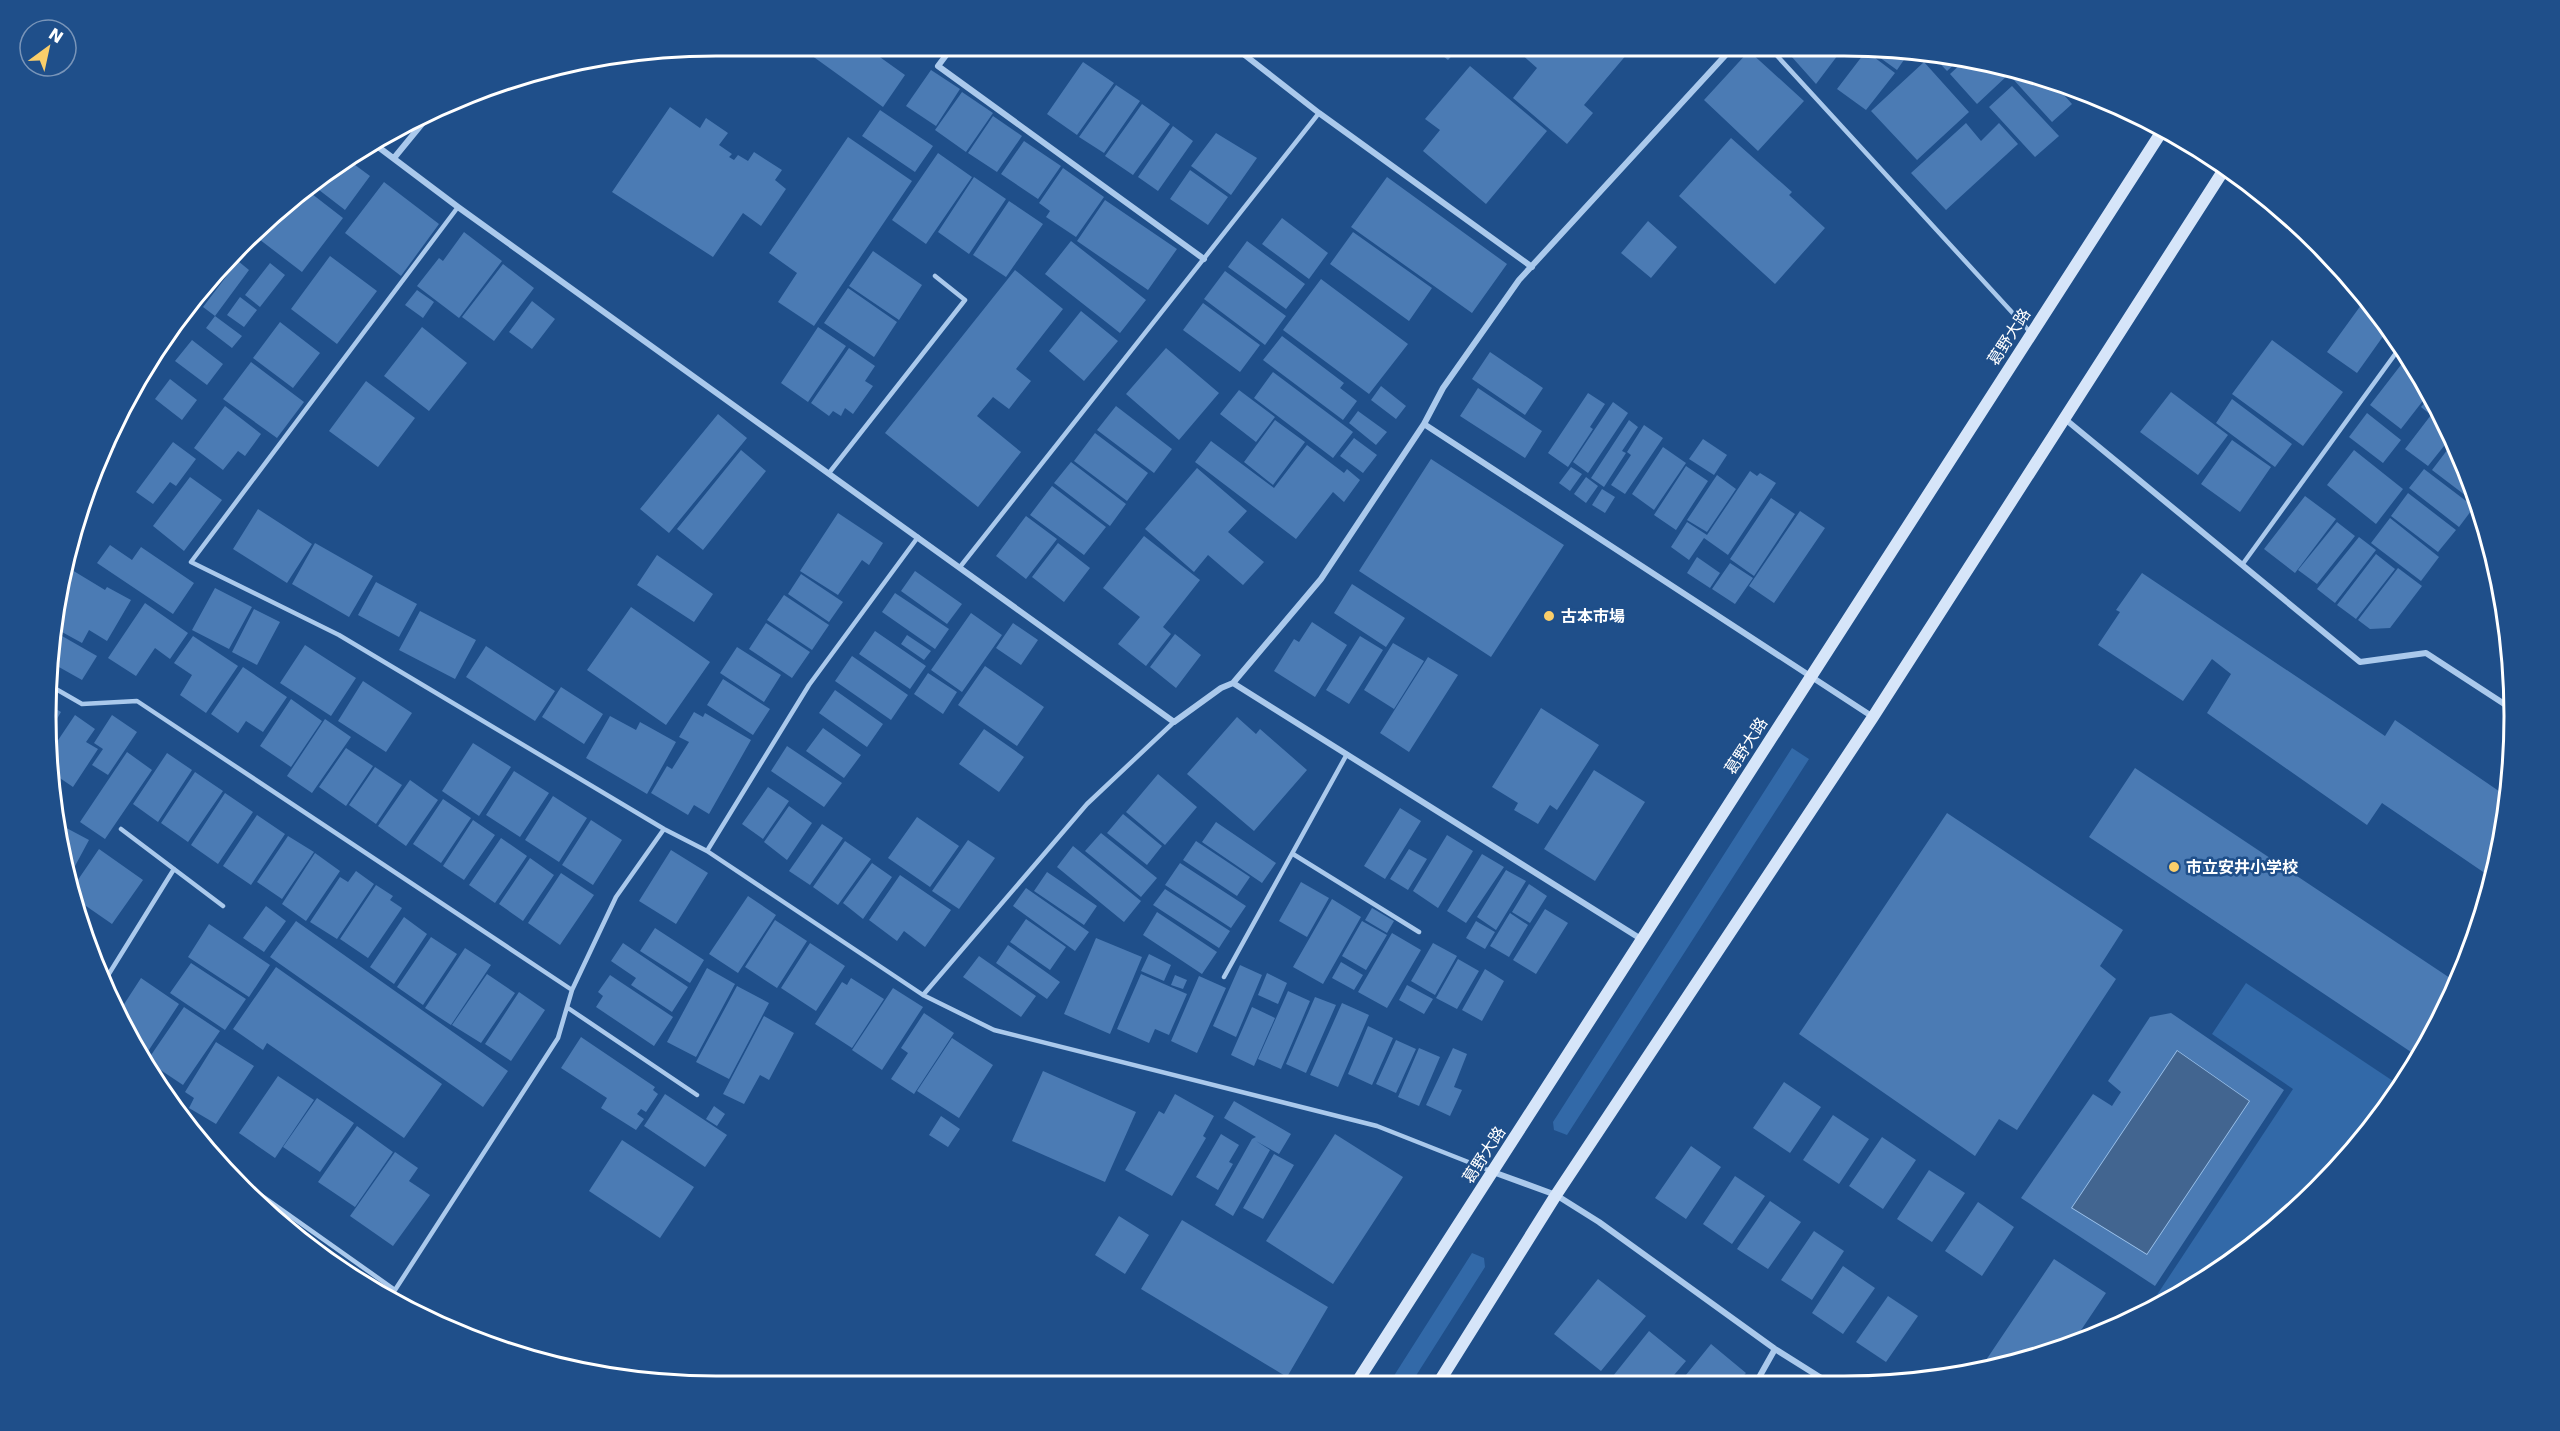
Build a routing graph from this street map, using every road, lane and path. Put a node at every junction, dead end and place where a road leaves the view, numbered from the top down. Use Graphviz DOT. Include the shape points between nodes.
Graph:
graph roads {
  1 [pos="946,56"];
  2 [pos="1246,56"];
  3 [pos="1725,56"];
  4 [pos="1776,56"];
  5 [pos="1319,113"];
  6 [pos="420,126"];
  7 [pos="2159,136"];
  8 [pos="379,148"];
  9 [pos="394,158"];
  10 [pos="2221,174"];
  11 [pos="458,207"];
  12 [pos="1204,259"];
  13 [pos="1532,267"];
  14 [pos="935,276"];
  15 [pos="2031,333"];
  16 [pos="2396,353"];
  17 [pos="2064,418"];
  18 [pos="1424,424"];
  19 [pos="829,473"];
  20 [pos="918,537"];
  21 [pos="2242,565"];
  22 [pos="960,567"];
  23 [pos="1810,677"];
  24 [pos="1233,683"];
  25 [pos="57,689"];
  26 [pos="2504,704"];
  27 [pos="1873,717"];
  28 [pos="1174,722"];
  29 [pos="1347,754"];
  30 [pos="121,829"];
  31 [pos="664,829"];
  32 [pos="707,851"];
  33 [pos="1293,854"];
  34 [pos="174,869"];
  35 [pos="223,906"];
  36 [pos="1419,932"];
  37 [pos="1641,939"];
  38 [pos="109,974"];
  39 [pos="1224,977"];
  40 [pos="572,990"];
  41 [pos="923,995"];
  42 [pos="568,1008"];
  43 [pos="697,1095"];
  44 [pos="1493,1172"];
  45 [pos="1556,1195"];
  46 [pos="267,1200"];
  47 [pos="395,1290"];
  48 [pos="1775,1349"];
  49 [pos="1361,1376"];
  50 [pos="1443,1376"];
  51 [pos="1760,1376"];
  52 [pos="1818,1376"];
  1 -- 12 [label="street" via="938,66"];
  2 -- 5 [label="street"];
  3 -- 13 [label="street"];
  4 -- 15 [label="lane"];
  5 -- 12 [label="lane"];
  5 -- 13 [label="street"];
  6 -- 9 [label="street"];
  7 -- 15 [label="street, 葛野大路"];
  8 -- 9 [label="street"];
  9 -- 11 [label="street"];
  10 -- 17 [label="street"];
  11 -- 19 [label="street"];
  11 -- 31 [label="lane" via="191,562 339,635"];
  12 -- 22 [label="lane"];
  13 -- 18 [label="street" via="1449,379"];
  14 -- 19 [label="lane" via="965,300"];
  15 -- 23 [label="street, 葛野大路"];
  16 -- 21 [label="lane"];
  17 -- 21 [label="street"];
  17 -- 27 [label="street"];
  18 -- 23 [label="street"];
  18 -- 24 [label="street" via="1321,579"];
  19 -- 20 [label="street"];
  20 -- 22 [label="street"];
  20 -- 32 [label="lane" via="809,685"];
  21 -- 26 [label="street" via="2360,662 2426,653"];
  22 -- 28 [label="street"];
  23 -- 27 [label="street"];
  23 -- 37 [label="street, 葛野大路"];
  24 -- 28 [label="street"];
  24 -- 29 [label="street"];
  25 -- 40 [label="lane" via="82,704 137,701"];
  27 -- 45 [label="street"];
  28 -- 41 [label="lane" via="1087,804"];
  29 -- 33 [label="lane"];
  29 -- 37 [label="street"];
  30 -- 34 [label="lane"];
  31 -- 32 [label="lane"];
  31 -- 40 [label="lane" via="616,897"];
  32 -- 41 [label="lane"];
  33 -- 36 [label="lane"];
  33 -- 39 [label="lane"];
  34 -- 35 [label="lane"];
  34 -- 38 [label="lane"];
  37 -- 44 [label="street, 葛野大路"];
  40 -- 42 [label="lane"];
  41 -- 44 [label="lane" via="994,1030 1377,1126"];
  42 -- 43 [label="lane"];
  42 -- 47 [label="lane" via="558,1038"];
  44 -- 45 [label="street"];
  44 -- 49 [label="street, 葛野大路"];
  45 -- 48 [label="street"];
  45 -- 50 [label="street"];
  46 -- 47 [label="lane"];
  48 -- 51 [label="street"];
  48 -- 52 [label="street"];
}
